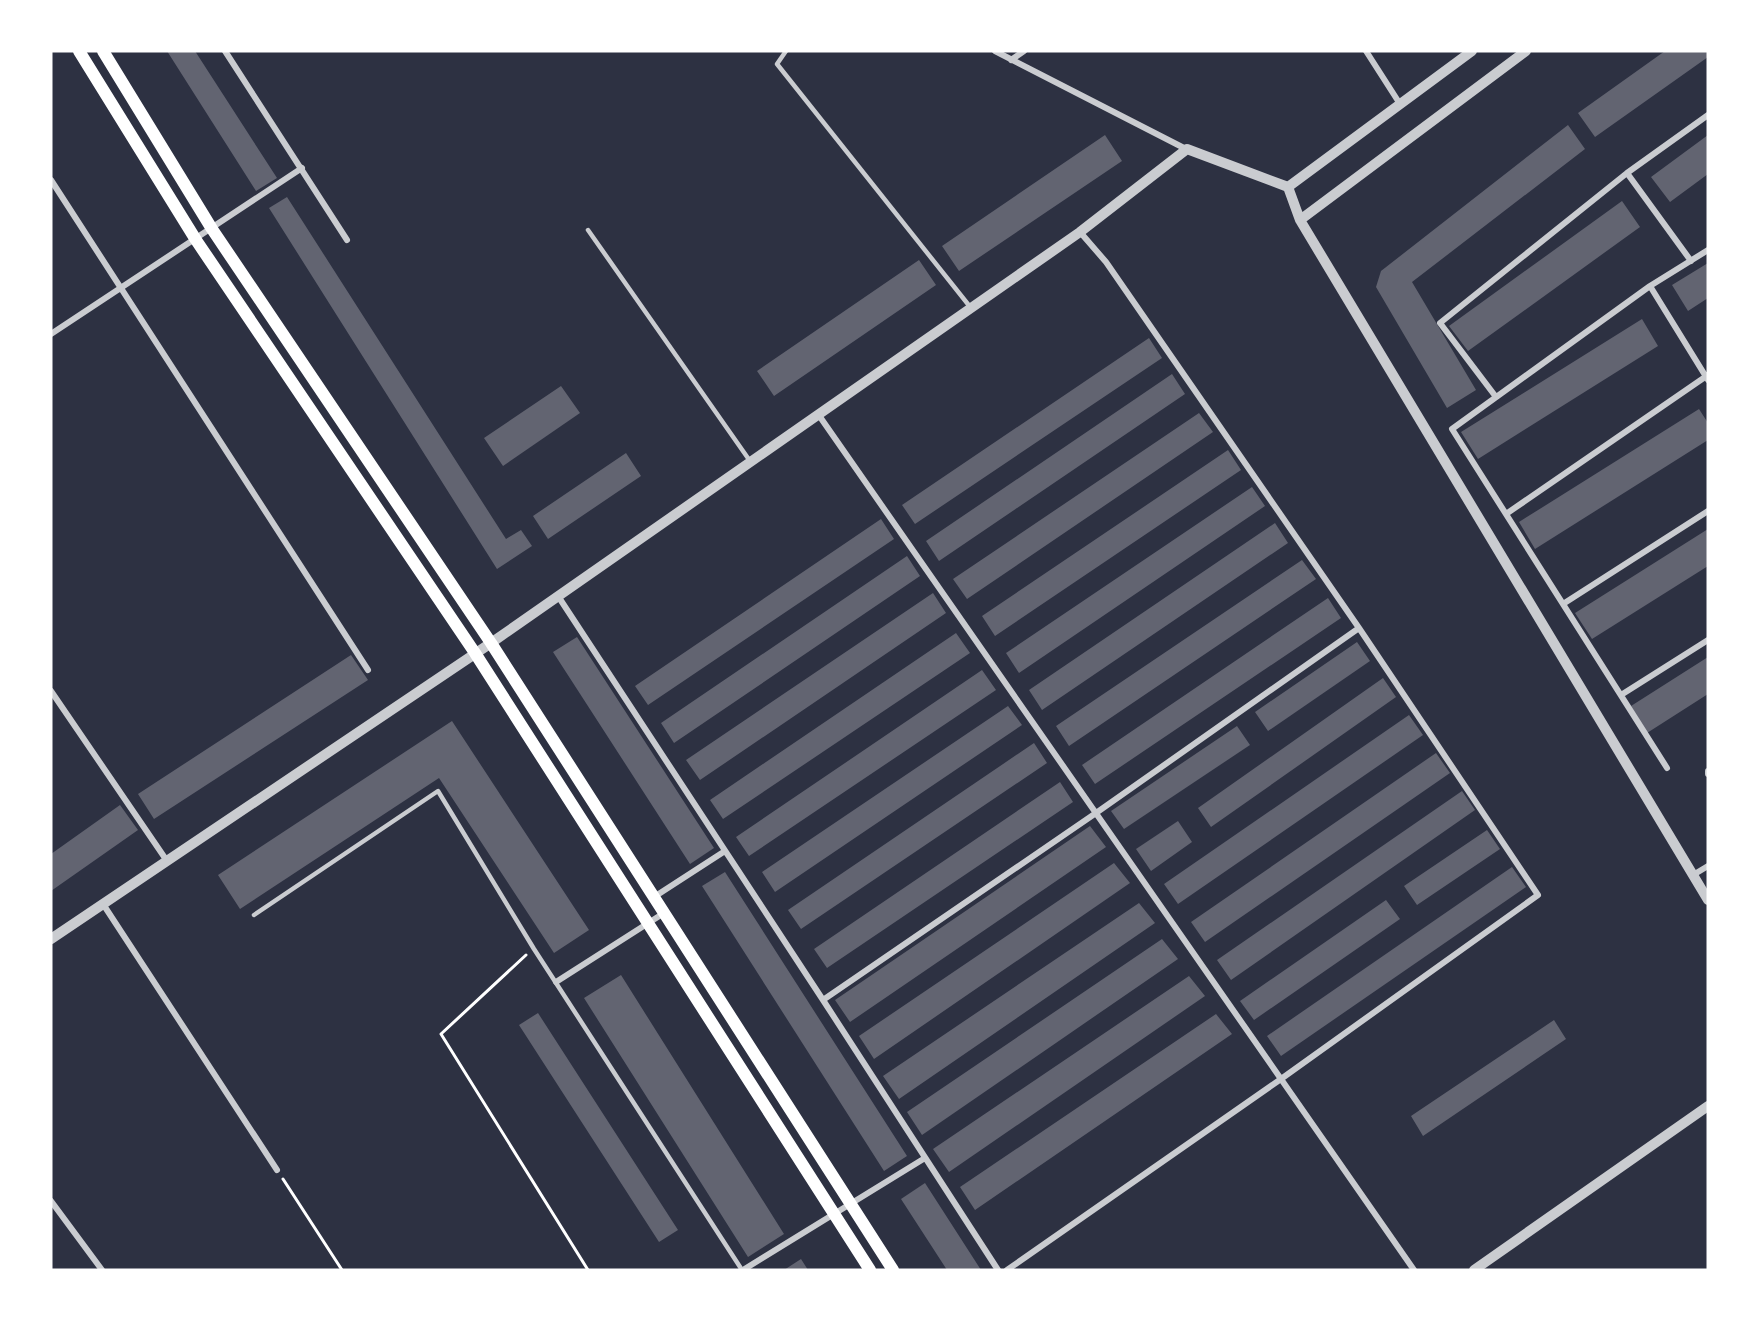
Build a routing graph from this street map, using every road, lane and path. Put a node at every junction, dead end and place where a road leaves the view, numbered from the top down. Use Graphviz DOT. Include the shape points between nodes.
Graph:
graph roads {
  1 [pos="79,51"];
  2 [pos="103,51"];
  3 [pos="225,51"];
  4 [pos="786,51"];
  5 [pos="995,51"];
  6 [pos="1024,51"];
  7 [pos="1366,51"];
  8 [pos="1472,51"];
  9 [pos="1526,51"];
  10 [pos="1011,60"];
  11 [pos="1400,104"];
  12 [pos="1708,115"];
  13 [pos="1186,149"];
  14 [pos="303,168"];
  15 [pos="1627,173"];
  16 [pos="51,180"];
  17 [pos="1288,187"];
  18 [pos="1300,220"];
  19 [pos="212,230"];
  20 [pos="588,230"];
  21 [pos="1080,231"];
  22 [pos="196,240"];
  23 [pos="347,240"];
  24 [pos="1708,250"];
  25 [pos="1691,261"];
  26 [pos="1650,286"];
  27 [pos="122,288"];
  28 [pos="971,308"];
  29 [pos="51,334"];
  30 [pos="1707,377"];
  31 [pos="1496,397"];
  32 [pos="818,414"];
  33 [pos="750,461"];
  34 [pos="1708,511"];
  35 [pos="1506,514"];
  36 [pos="558,596"];
  37 [pos="1563,604"];
  38 [pos="1359,628"];
  39 [pos="1708,640"];
  40 [pos="491,643"];
  41 [pos="475,653"];
  42 [pos="368,670"];
  43 [pos="51,691"];
  44 [pos="1621,695"];
  45 [pos="1667,768"];
  46 [pos="1096,813"];
  47 [pos="725,851"];
  48 [pos="167,861"];
  49 [pos="1708,866"];
  50 [pos="1693,875"];
  51 [pos="654,897"];
  52 [pos="1708,900"];
  53 [pos="103,904"];
  54 [pos="664,913"];
  55 [pos="254,915"];
  56 [pos="648,923"];
  57 [pos="51,939"];
  58 [pos="534,949"];
  59 [pos="556,982"];
  60 [pos="823,1000"];
  61 [pos="1281,1079"];
  62 [pos="1708,1106"];
  63 [pos="925,1158"];
  64 [pos="277,1170"];
  65 [pos="51,1201"];
  66 [pos="851,1204"];
  67 [pos="834,1214"];
  68 [pos="102,1270"];
  69 [pos="342,1270"];
  70 [pos="588,1270"];
  71 [pos="742,1270"];
  72 [pos="870,1270"];
  73 [pos="893,1270"];
  74 [pos="998,1270"];
  75 [pos="1007,1270"];
  76 [pos="1414,1270"];
  77 [pos="1474,1270"];
  1 -- 22 [label="main road"];
  2 -- 19 [label="main road"];
  3 -- 14 [label="street"];
  4 -- 28 [label="lane" via="777,64"];
  5 -- 10 [label="street"];
  6 -- 10 [label="street"];
  7 -- 11 [label="street"];
  8 -- 11 [label="street"];
  9 -- 18 [label="street"];
  10 -- 13 [label="street"];
  11 -- 17 [label="street"];
  12 -- 15 [label="street"];
  13 -- 17 [label="street"];
  13 -- 21 [label="street"];
  14 -- 19 [label="street"];
  14 -- 23 [label="street"];
  15 -- 25 [label="street"];
  15 -- 31 [label="street" via="1440,323"];
  16 -- 27 [label="street"];
  17 -- 18 [label="street"];
  18 -- 50 [label="street"];
  19 -- 22 [label="street"];
  19 -- 40 [label="main road"];
  20 -- 33 [label="lane"];
  21 -- 28 [label="street"];
  21 -- 38 [label="street" via="1106,262"];
  22 -- 27 [label="street"];
  22 -- 41 [label="main road"];
  24 -- 25 [label="street"];
  25 -- 26 [label="street"];
  26 -- 30 [label="street"];
  26 -- 31 [label="street"];
  27 -- 29 [label="street"];
  27 -- 42 [label="street"];
  28 -- 32 [label="street"];
  30 -- 35 [label="street"];
  31 -- 35 [label="street" via="1452,429"];
  32 -- 33 [label="street"];
  32 -- 46 [label="street"];
  33 -- 36 [label="street"];
  34 -- 37 [label="street"];
  35 -- 37 [label="street"];
  36 -- 40 [label="street"];
  36 -- 47 [label="street"];
  37 -- 44 [label="street"];
  38 -- 46 [label="street"];
  38 -- 61 [label="street" via="1538,895"];
  39 -- 44 [label="street"];
  40 -- 41 [label="street"];
  40 -- 51 [label="main road"];
  41 -- 48 [label="street"];
  41 -- 56 [label="main road"];
  43 -- 48 [label="street"];
  44 -- 45 [label="street"];
  46 -- 60 [label="street"];
  46 -- 61 [label="street"];
  47 -- 51 [label="street"];
  47 -- 60 [label="street"];
  48 -- 53 [label="street"];
  49 -- 50 [label="street"];
  50 -- 52 [label="street"];
  51 -- 54 [label="main road"];
  53 -- 57 [label="street"];
  53 -- 64 [label="street"];
  54 -- 56 [label="street"];
  54 -- 66 [label="main road"];
  55 -- 58 [label="lane" via="438,791"];
  56 -- 59 [label="street"];
  56 -- 67 [label="main road"];
  58 -- 59 [label="lane"];
  58 -- 70 [label="path" via="441,1034"];
  59 -- 71 [label="lane"];
  60 -- 63 [label="street"];
  61 -- 75 [label="street"];
  61 -- 76 [label="street"];
  62 -- 77 [label="street"];
  63 -- 66 [label="street"];
  63 -- 74 [label="street"];
  64 -- 69 [label="path"];
  65 -- 68 [label="street"];
  66 -- 67 [label="street"];
  66 -- 73 [label="main road"];
  67 -- 71 [label="street"];
  67 -- 72 [label="main road"];
}
